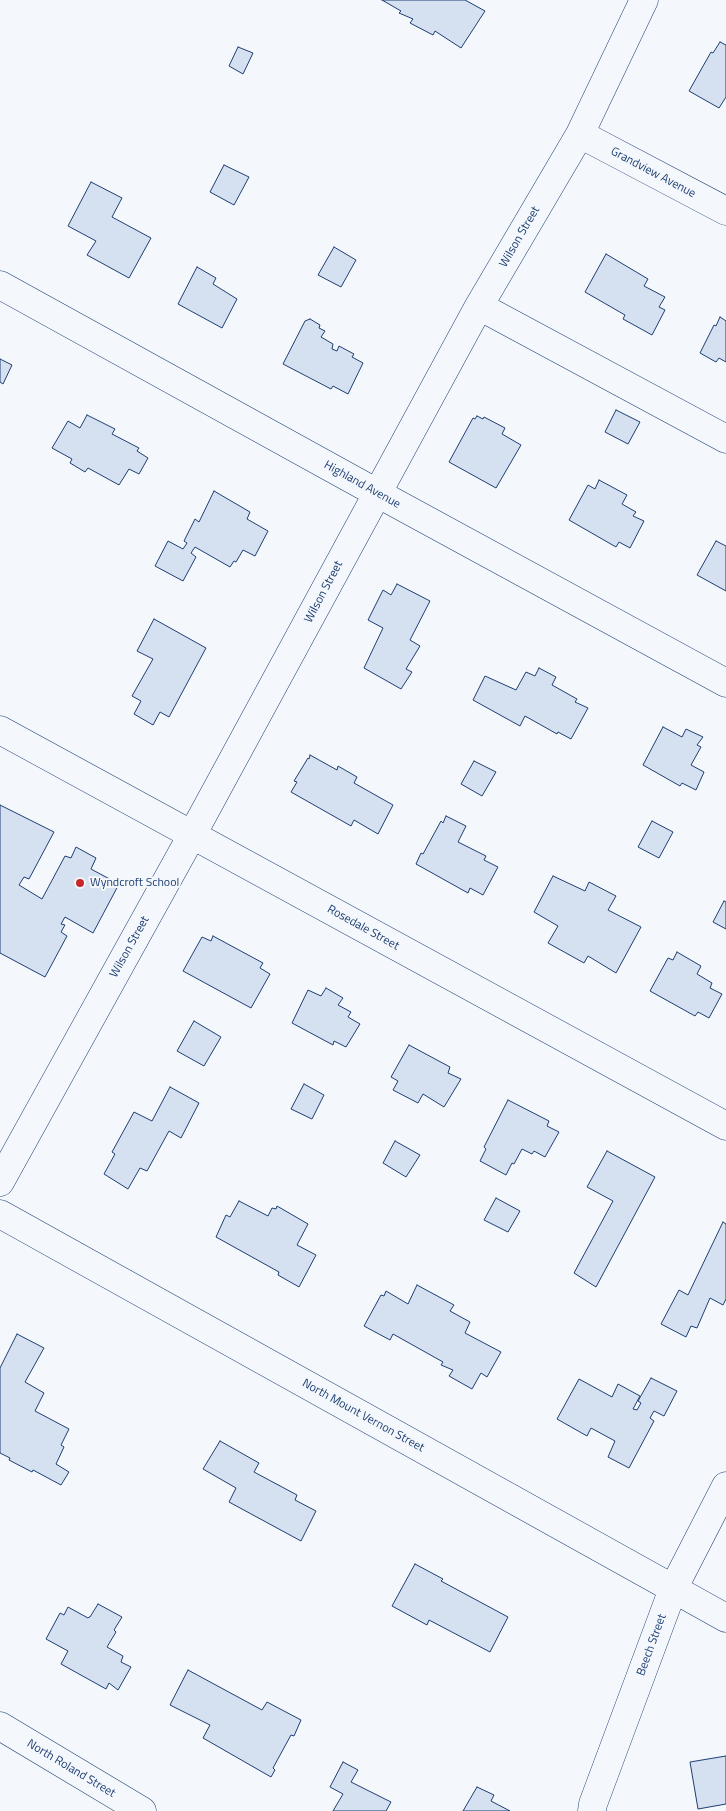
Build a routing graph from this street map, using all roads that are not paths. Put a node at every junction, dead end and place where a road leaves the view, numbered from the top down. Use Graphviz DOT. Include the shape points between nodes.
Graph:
graph roads {
  1 [pos="644,0"];
  2 [pos="580,134"];
  3 [pos="726,211"];
  4 [pos="0,285"];
  5 [pos="480,306"];
  6 [pos="726,439"];
  7 [pos="377,493"];
  8 [pos="726,683"];
  9 [pos="0,730"];
  10 [pos="192,835"];
  11 [pos="726,1126"];
  12 [pos="0,1182"];
  13 [pos="0,1214"];
  14 [pos="726,1486"];
  15 [pos="673,1589"];
  16 [pos="726,1618"];
  17 [pos="0,1726"];
  18 [pos="142,1811"];
  19 [pos="592,1811"];
  1 -- 2 [label="street, Wilson Street"];
  2 -- 3 [label="street, Grandview Avenue"];
  2 -- 5 [label="street, Wilson Street"];
  4 -- 7 [label="street, Highland Avenue"];
  5 -- 6 [label="street"];
  5 -- 7 [label="street, Wilson Street"];
  7 -- 8 [label="street, Highland Avenue"];
  7 -- 10 [label="street, Wilson Street"];
  9 -- 10 [label="street, Rosedale Street"];
  10 -- 11 [label="street, Rosedale Street"];
  10 -- 12 [label="street, Wilson Street"];
  13 -- 15 [label="street, North Mount Vernon Street"];
  14 -- 15 [label="street, Beech Street"];
  15 -- 16 [label="street, North Mount Vernon Street"];
  15 -- 19 [label="street, Beech Street"];
  17 -- 18 [label="street, North Roland Street"];
}
